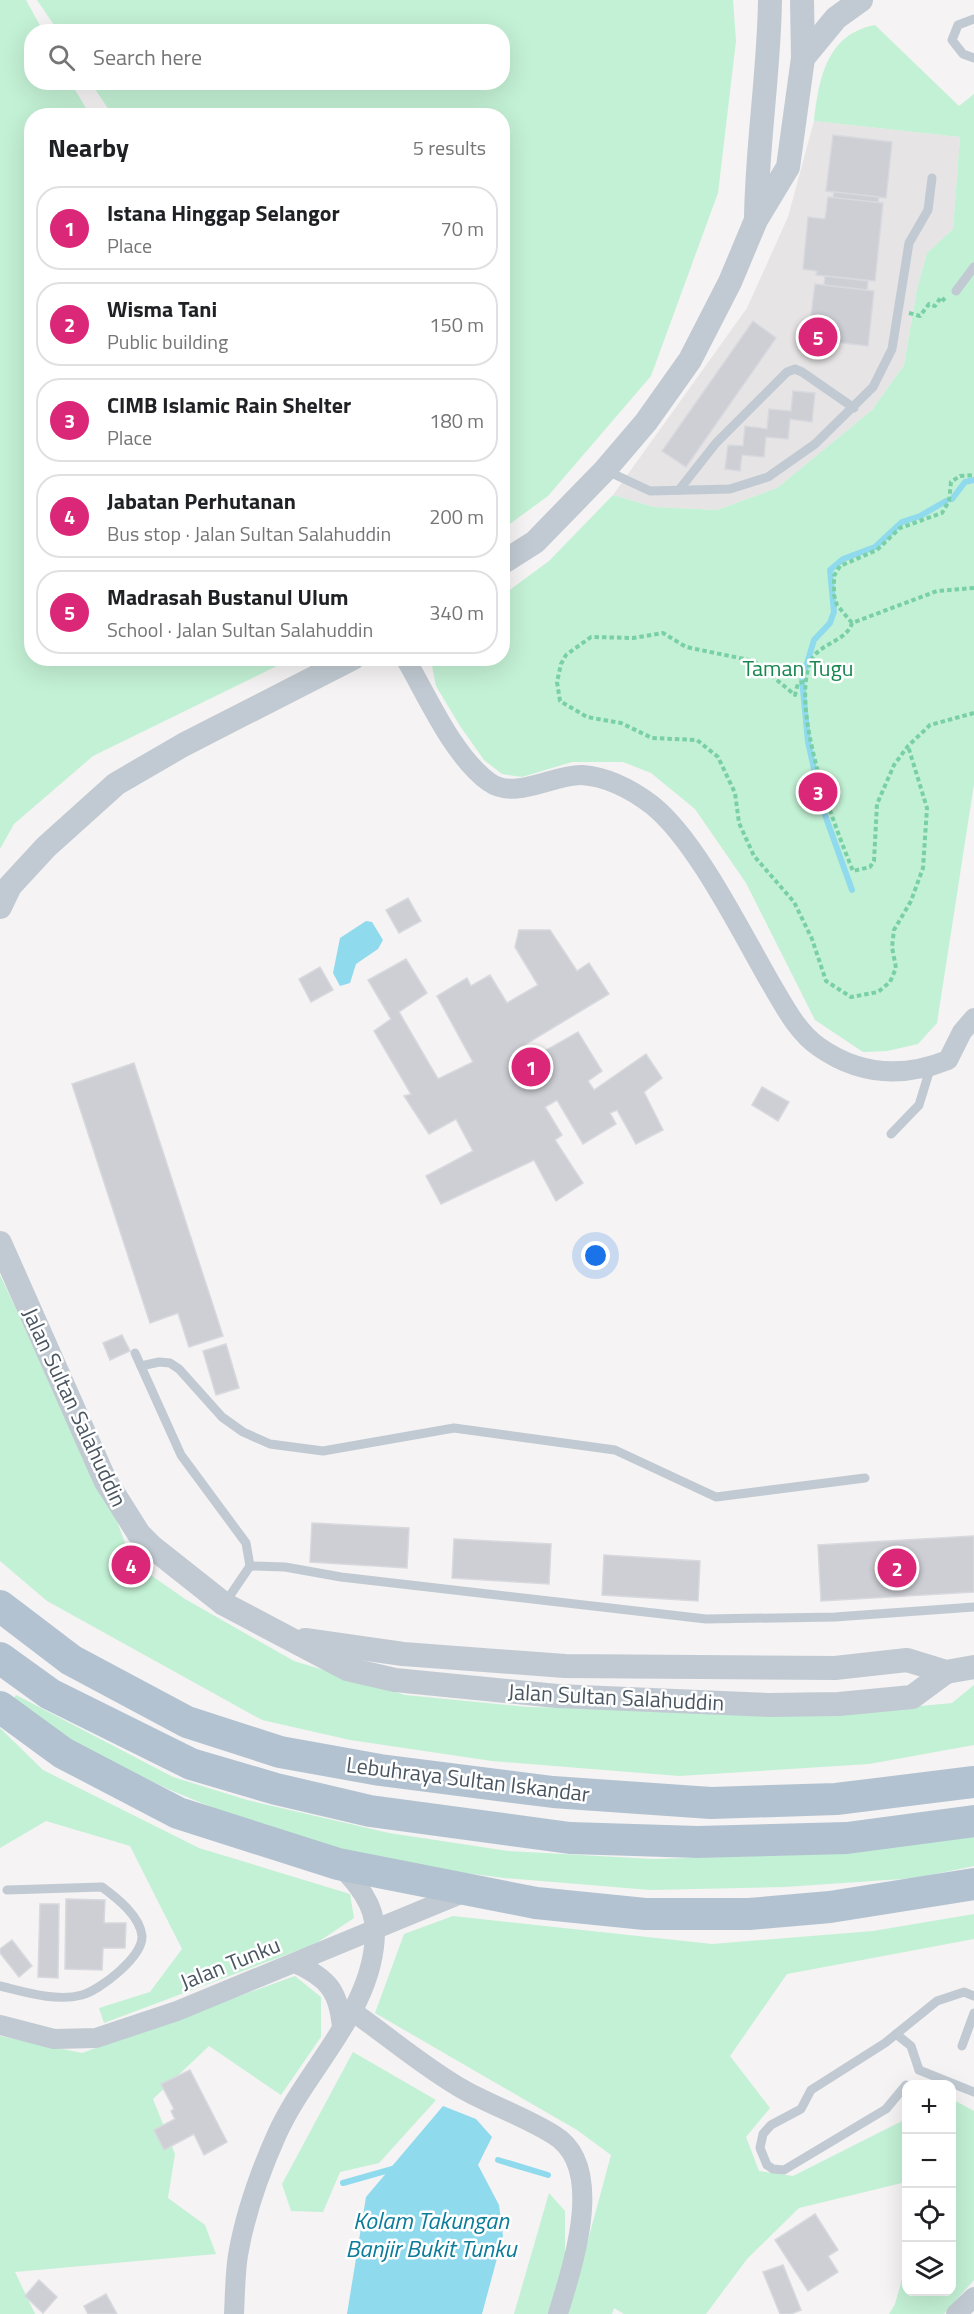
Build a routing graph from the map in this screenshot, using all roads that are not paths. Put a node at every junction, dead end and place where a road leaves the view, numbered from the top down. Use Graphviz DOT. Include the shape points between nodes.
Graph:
graph roads {
  1 [pos="770,0"];
  2 [pos="778,0"];
  3 [pos="802,0"];
  4 [pos="861,0"];
  5 [pos="974,19"];
  6 [pos="803,58"];
  7 [pos="974,58"];
  8 [pos="932,178"];
  9 [pos="756,220"];
  10 [pos="974,267"];
  11 [pos="956,291"];
  12 [pos="854,408"];
  13 [pos="605,470"];
  14 [pos="679,490"];
  15 [pos="510,558"];
  16 [pos="336,666"];
  17 [pos="410,666"];
  18 [pos="0,907"];
  19 [pos="974,1017"];
  20 [pos="931,1066"];
  21 [pos="891,1134"];
  22 [pos="0,1243"];
  23 [pos="135,1353"];
  24 [pos="141,1366"];
  25 [pos="865,1478"];
  26 [pos="250,1566"];
  27 [pos="224,1604"];
  28 [pos="0,1606"];
  29 [pos="974,1607"];
  30 [pos="288,1637"];
  31 [pos="0,1658"];
  32 [pos="974,1667"];
  33 [pos="946,1672"];
  34 [pos="0,1707"];
  35 [pos="974,1782"];
  36 [pos="974,1821"];
  37 [pos="338,1864"];
  38 [pos="974,1884"];
  39 [pos="7,1890"];
  40 [pos="471,1890"];
  41 [pos="375,1930"];
  42 [pos="295,1963"];
  43 [pos="0,1986"];
  44 [pos="974,1996"];
  45 [pos="974,2013"];
  46 [pos="347,2019"];
  47 [pos="0,2025"];
  48 [pos="896,2034"];
  49 [pos="962,2046"];
  50 [pos="919,2070"];
  51 [pos="911,2080"];
  52 [pos="902,2091"];
  53 [pos="974,2092"];
  54 [pos="974,2297"];
  55 [pos="234,2314"];
  56 [pos="558,2314"];
  57 [pos="956,2314"];
  1 -- 2 [label="street"];
  1 -- 9 [label="street" via="768,80 757,157"];
  3 -- 6 [label="street"];
  4 -- 6 [label="street" via="836,18"];
  5 -- 7 [label="lane" via="958,25 952,40 963,54"];
  6 -- 9 [label="street" via="788,167"];
  8 -- 12 [label="lane" via="928,210 909,243 892,349 873,387"];
  9 -- 13 [label="street" via="690,360 646,422"];
  10 -- 11 [label="lane"];
  12 -- 14 [label="lane" via="815,444 768,477 730,489"];
  12 -- 14 [label="lane" via="802,372 787,372 716,443"];
  13 -- 14 [label="lane" via="650,490"];
  13 -- 15 [label="street" via="536,542"];
  16 -- 18 [label="street" via="116,784 46,847 10,886"];
  17 -- 20 [label="street" via="467,760 491,783 510,789 580,775 603,778 633,790 663,814 692,852 790,1017 818,1047 857,1067 884,1072"];
  19 -- 20 [label="street" via="948,1060"];
  20 -- 21 [label="lane" via="919,1105"];
  22 -- 27 [label="street, Jalan Sultan Salahuddin" via="105,1480 123,1512 152,1547"];
  23 -- 24 [label="lane"];
  24 -- 25 [label="lane" via="159,1362 179,1369 222,1417 270,1444 323,1451 454,1428 615,1450 716,1497"];
  24 -- 26 [label="lane" via="181,1455 246,1543"];
  26 -- 27 [label="lane"];
  26 -- 29 [label="lane" via="285,1567 341,1577 706,1619 835,1617"];
  27 -- 30 [label="street, Jalan Sultan Salahuddin"];
  28 -- 35 [label="main road, Lebuhraya Sultan Iskandar" via="71,1660 187,1722 280,1752 380,1770 553,1792 711,1803 836,1799"];
  30 -- 33 [label="street, Jalan Sultan Salahuddin" via="403,1654 565,1666 835,1668 907,1660"];
  30 -- 33 [label="street, Jalan Sultan Salahuddin" via="347,1669 395,1680 557,1696 839,1704 912,1697"];
  31 -- 36 [label="main road, Lebuhraya Sultan Iskandar" via="50,1694 191,1764 370,1811 570,1838 698,1842 847,1838"];
  32 -- 33 [label="street, Jalan Sultan Salahuddin"];
  34 -- 37 [label="main road" via="63,1753 178,1813"];
  37 -- 40 [label="main road"];
  37 -- 41 [label="street" via="365,1896"];
  38 -- 40 [label="main road" via="830,1907 749,1914 645,1914 536,1903"];
  39 -- 43 [label="lane" via="102,1887 132,1915 142,1936 138,1951 117,1973 102,1986 81,1995 47,1996"];
  40 -- 41 [label="street, Jalan Tunku"];
  41 -- 42 [label="street, Jalan Tunku"];
  41 -- 46 [label="street" via="370,1962"];
  42 -- 46 [label="street" via="315,1972 331,1987"];
  42 -- 47 [label="street, Jalan Tunku" via="177,2011 96,2038 54,2039"];
  44 -- 48 [label="lane" via="964,1992 937,2001"];
  45 -- 49 [label="lane"];
  46 -- 55 [label="street" via="287,2112 264,2165 238,2255"];
  46 -- 56 [label="street" via="462,2089 556,2136 572,2153 581,2177 582,2214"];
  48 -- 50 [label="lane" via="911,2046"];
  48 -- 52 [label="lane" via="811,2090 801,2109 771,2125 759,2148 766,2165 784,2170 886,2109"];
  50 -- 51 [label="lane"];
  50 -- 53 [label="lane"];
  54 -- 57 [label="street"];
}
